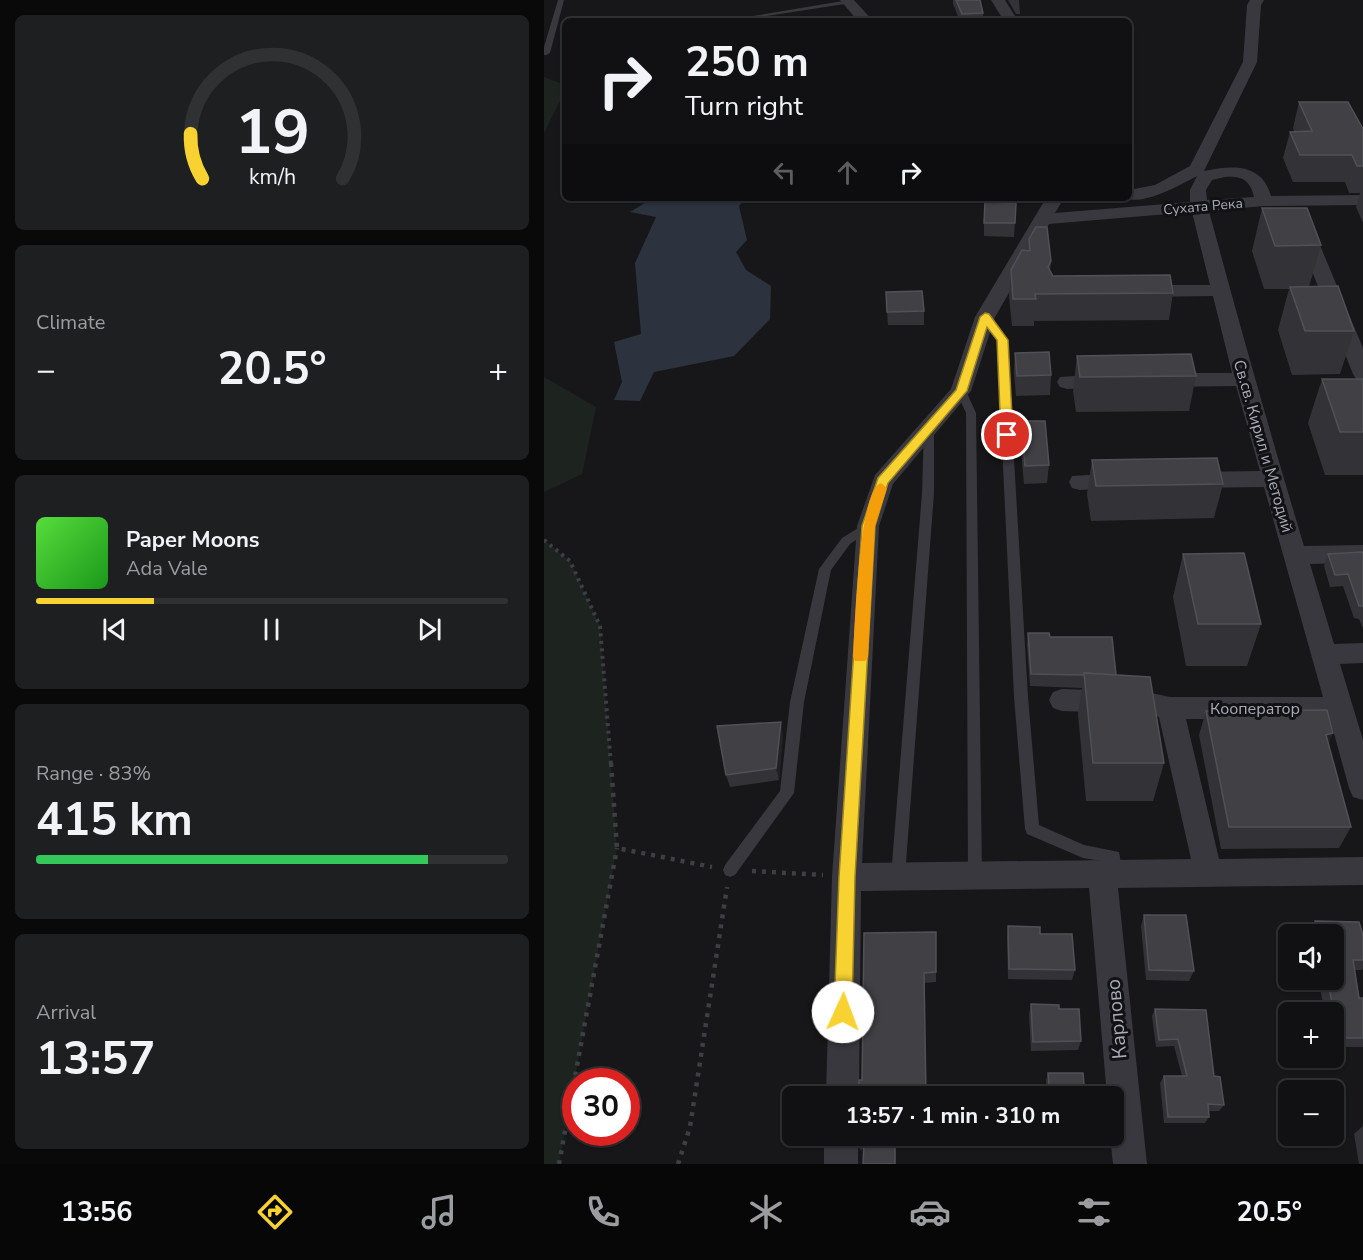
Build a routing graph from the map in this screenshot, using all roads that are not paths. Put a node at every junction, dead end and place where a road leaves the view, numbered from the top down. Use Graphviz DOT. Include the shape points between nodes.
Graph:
graph roads {
  1 [pos="561,0"];
  2 [pos="998,0"];
  3 [pos="1257,0"];
  4 [pos="848,1"];
  5 [pos="750,18"];
  6 [pos="863,18"];
  7 [pos="1009,18"];
  8 [pos="546,53"];
  9 [pos="1201,173"];
  10 [pos="1132,194"];
  11 [pos="1363,200"];
  12 [pos="1264,201"];
  13 [pos="1293,201"];
  14 [pos="1199,206"];
  15 [pos="1050,209"];
  16 [pos="1220,290"];
  17 [pos="1127,292"];
  18 [pos="985,317"];
  19 [pos="1363,374"];
  20 [pos="1244,379"];
  21 [pos="1068,382"];
  22 [pos="961,391"];
  23 [pos="929,428"];
  24 [pos="1274,479"];
  25 [pos="1148,481"];
  26 [pos="1171,481"];
  27 [pos="1080,482"];
  28 [pos="868,526"];
  29 [pos="1363,554"];
  30 [pos="1295,555"];
  31 [pos="1363,653"];
  32 [pos="1324,654"];
  33 [pos="1062,700"];
  34 [pos="1170,708"];
  35 [pos="1339,708"];
  36 [pos="1363,788"];
  37 [pos="730,870"];
  38 [pos="1363,871"];
  39 [pos="1208,873"];
  40 [pos="1109,874"];
  41 [pos="976,875"];
  42 [pos="898,876"];
  43 [pos="847,877"];
  44 [pos="842,1086"];
  45 [pos="841,1146"];
  46 [pos="841,1164"];
  47 [pos="1130,1164"];
  1 -- 8 [label="lane"];
  2 -- 7 [label="street"];
  3 -- 9 [label="street, Св.св. Кирил и Методий" via="1250,62"];
  4 -- 5 [label="lane"];
  4 -- 6 [label="street"];
  9 -- 10 [label="street" via="1160,189"];
  9 -- 12 [label="street" via="1253,177"];
  9 -- 14 [label="street, Св.св. Кирил и Методий"];
  11 -- 13 [label="street, Сухата Река"];
  12 -- 13 [label="street, Сухата Река"];
  12 -- 14 [label="street, Сухата Река"];
  13 -- 19 [label="street"];
  14 -- 15 [label="street, Сухата Река"];
  14 -- 16 [label="street, Св.св. Кирил и Методий"];
  15 -- 18 [label="street"];
  16 -- 17 [label="street"];
  16 -- 20 [label="street, Св.св. Кирил и Методий"];
  18 -- 22 [label="street"];
  18 -- 40 [label="lane" via="1002,340 1032,829 1083,851 1114,857"];
  20 -- 21 [label="street"];
  20 -- 24 [label="street, Св.св. Кирил и Методий"];
  22 -- 23 [label="street"];
  22 -- 41 [label="lane" via="971,413"];
  23 -- 28 [label="street" via="883,481"];
  23 -- 42 [label="lane" via="928,493"];
  24 -- 26 [label="street"];
  24 -- 30 [label="street, Св.св. Кирил и Методий"];
  25 -- 27 [label="street"];
  28 -- 37 [label="lane" via="846,541 825,569 798,702 787,793"];
  28 -- 43 [label="street"];
  29 -- 30 [label="street"];
  30 -- 32 [label="street, Св.св. Кирил и Методий"];
  31 -- 32 [label="street"];
  32 -- 35 [label="street, Св.св. Кирил и Методий"];
  33 -- 34 [label="street, Кооператор" via="1147,703"];
  34 -- 35 [label="street, Кооператор"];
  34 -- 39 [label="street"];
  35 -- 36 [label="street, Св.св. Кирил и Методий"];
  38 -- 39 [label="street"];
  39 -- 40 [label="street"];
  40 -- 41 [label="street"];
  40 -- 47 [label="street, Карлово"];
  41 -- 42 [label="street"];
  42 -- 43 [label="street"];
  43 -- 44 [label="street"];
  45 -- 46 [label="street"];
}
